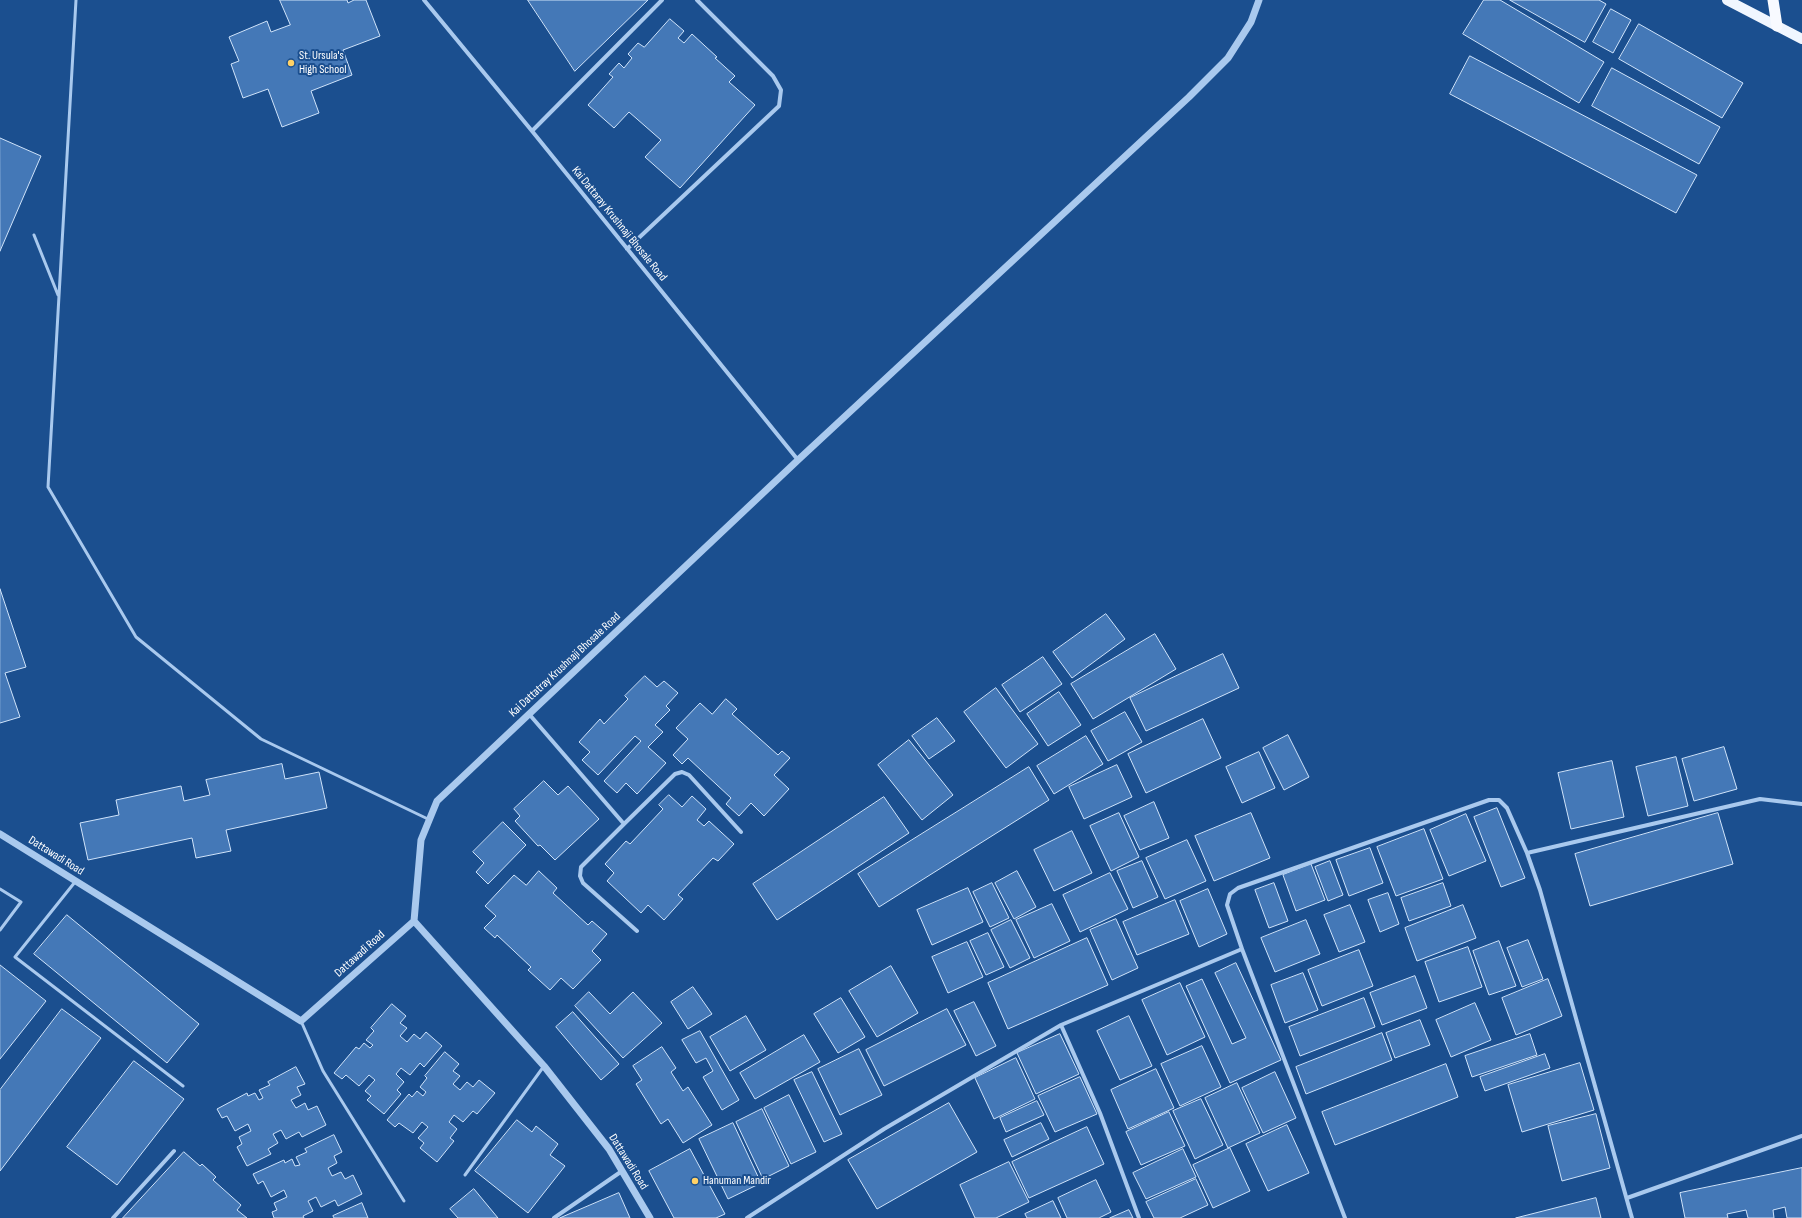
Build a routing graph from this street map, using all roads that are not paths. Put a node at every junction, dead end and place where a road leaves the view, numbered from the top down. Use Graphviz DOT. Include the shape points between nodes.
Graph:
graph roads {
  1 [pos="76,0"];
  2 [pos="424,0"];
  3 [pos="662,0"];
  4 [pos="697,0"];
  5 [pos="1260,0"];
  6 [pos="1727,0"];
  7 [pos="1773,0"];
  8 [pos="1777,26"];
  9 [pos="1802,39"];
  10 [pos="532,131"];
  11 [pos="34,235"];
  12 [pos="627,249"];
  13 [pos="58,297"];
  14 [pos="798,460"];
  15 [pos="530,714"];
  16 [pos="1802,804"];
  17 [pos="430,820"];
  18 [pos="624,824"];
  19 [pos="741,832"];
  20 [pos="0,834"];
  21 [pos="1527,853"];
  22 [pos="76,881"];
  23 [pos="0,889"];
  24 [pos="414,921"];
  25 [pos="0,930"];
  26 [pos="637,931"];
  27 [pos="1242,949"];
  28 [pos="301,1021"];
  29 [pos="1061,1025"];
  30 [pos="544,1066"];
  31 [pos="183,1086"];
  32 [pos="1802,1136"];
  33 [pos="174,1151"];
  34 [pos="622,1171"];
  35 [pos="465,1175"];
  36 [pos="1627,1198"];
  37 [pos="404,1201"];
  38 [pos="113,1218"];
  39 [pos="554,1218"];
  40 [pos="650,1218"];
  41 [pos="747,1218"];
  42 [pos="1139,1218"];
  43 [pos="1345,1218"];
  44 [pos="1632,1218"];
  1 -- 13 [label="lane"];
  2 -- 10 [label="street, Kai Dattaray Krushnaji Bhosale Road"];
  3 -- 10 [label="street"];
  4 -- 12 [label="street" via="773,76 781,90 779,106"];
  5 -- 14 [label="street, Kai Dattatray Krushnaji Bhosale Road" via="1251,22 1228,58 1189,97"];
  6 -- 8 [label="main road"];
  7 -- 8 [label="highway"];
  8 -- 9 [label="main road"];
  10 -- 12 [label="street, Kai Dattaray Krushnaji Bhosale Road"];
  11 -- 13 [label="lane"];
  12 -- 14 [label="street, Kai Dattaray Krushnaji Bhosale Road"];
  13 -- 17 [label="lane" via="48,487 136,637 261,739"];
  14 -- 15 [label="street, Kai Dattatray Krushnaji Bhosale Road"];
  15 -- 17 [label="street, Kai Dattatray Krushnaji Bhosale Road" via="437,801"];
  15 -- 18 [label="street"];
  16 -- 21 [label="street" via="1760,799"];
  17 -- 24 [label="street, Kai Dattatray Krushnaji Bhosale Road" via="421,840"];
  18 -- 19 [label="street" via="675,774 682,772 689,774"];
  18 -- 26 [label="street" via="581,867 580,876 583,883"];
  20 -- 22 [label="street, Dattawadi Road"];
  21 -- 27 [label="street" via="1507,808 1499,800 1489,800 1238,888 1230,894 1227,905"];
  21 -- 36 [label="street" via="1540,890"];
  22 -- 28 [label="street, Dattawadi Road"];
  22 -- 31 [label="lane" via="15,957"];
  23 -- 25 [label="lane" via="21,902"];
  24 -- 28 [label="street, Dattawadi Road"];
  24 -- 30 [label="street, Dattawadi Road"];
  27 -- 29 [label="street"];
  27 -- 43 [label="street"];
  28 -- 37 [label="lane" via="323,1071"];
  29 -- 41 [label="street" via="884,1129"];
  29 -- 42 [label="street" via="1100,1113"];
  30 -- 34 [label="street, Dattawadi Road" via="609,1149"];
  30 -- 35 [label="lane"];
  32 -- 36 [label="street"];
  33 -- 38 [label="street"];
  34 -- 39 [label="street"];
  34 -- 40 [label="street, Dattawadi Road"];
  36 -- 44 [label="street"];
}
